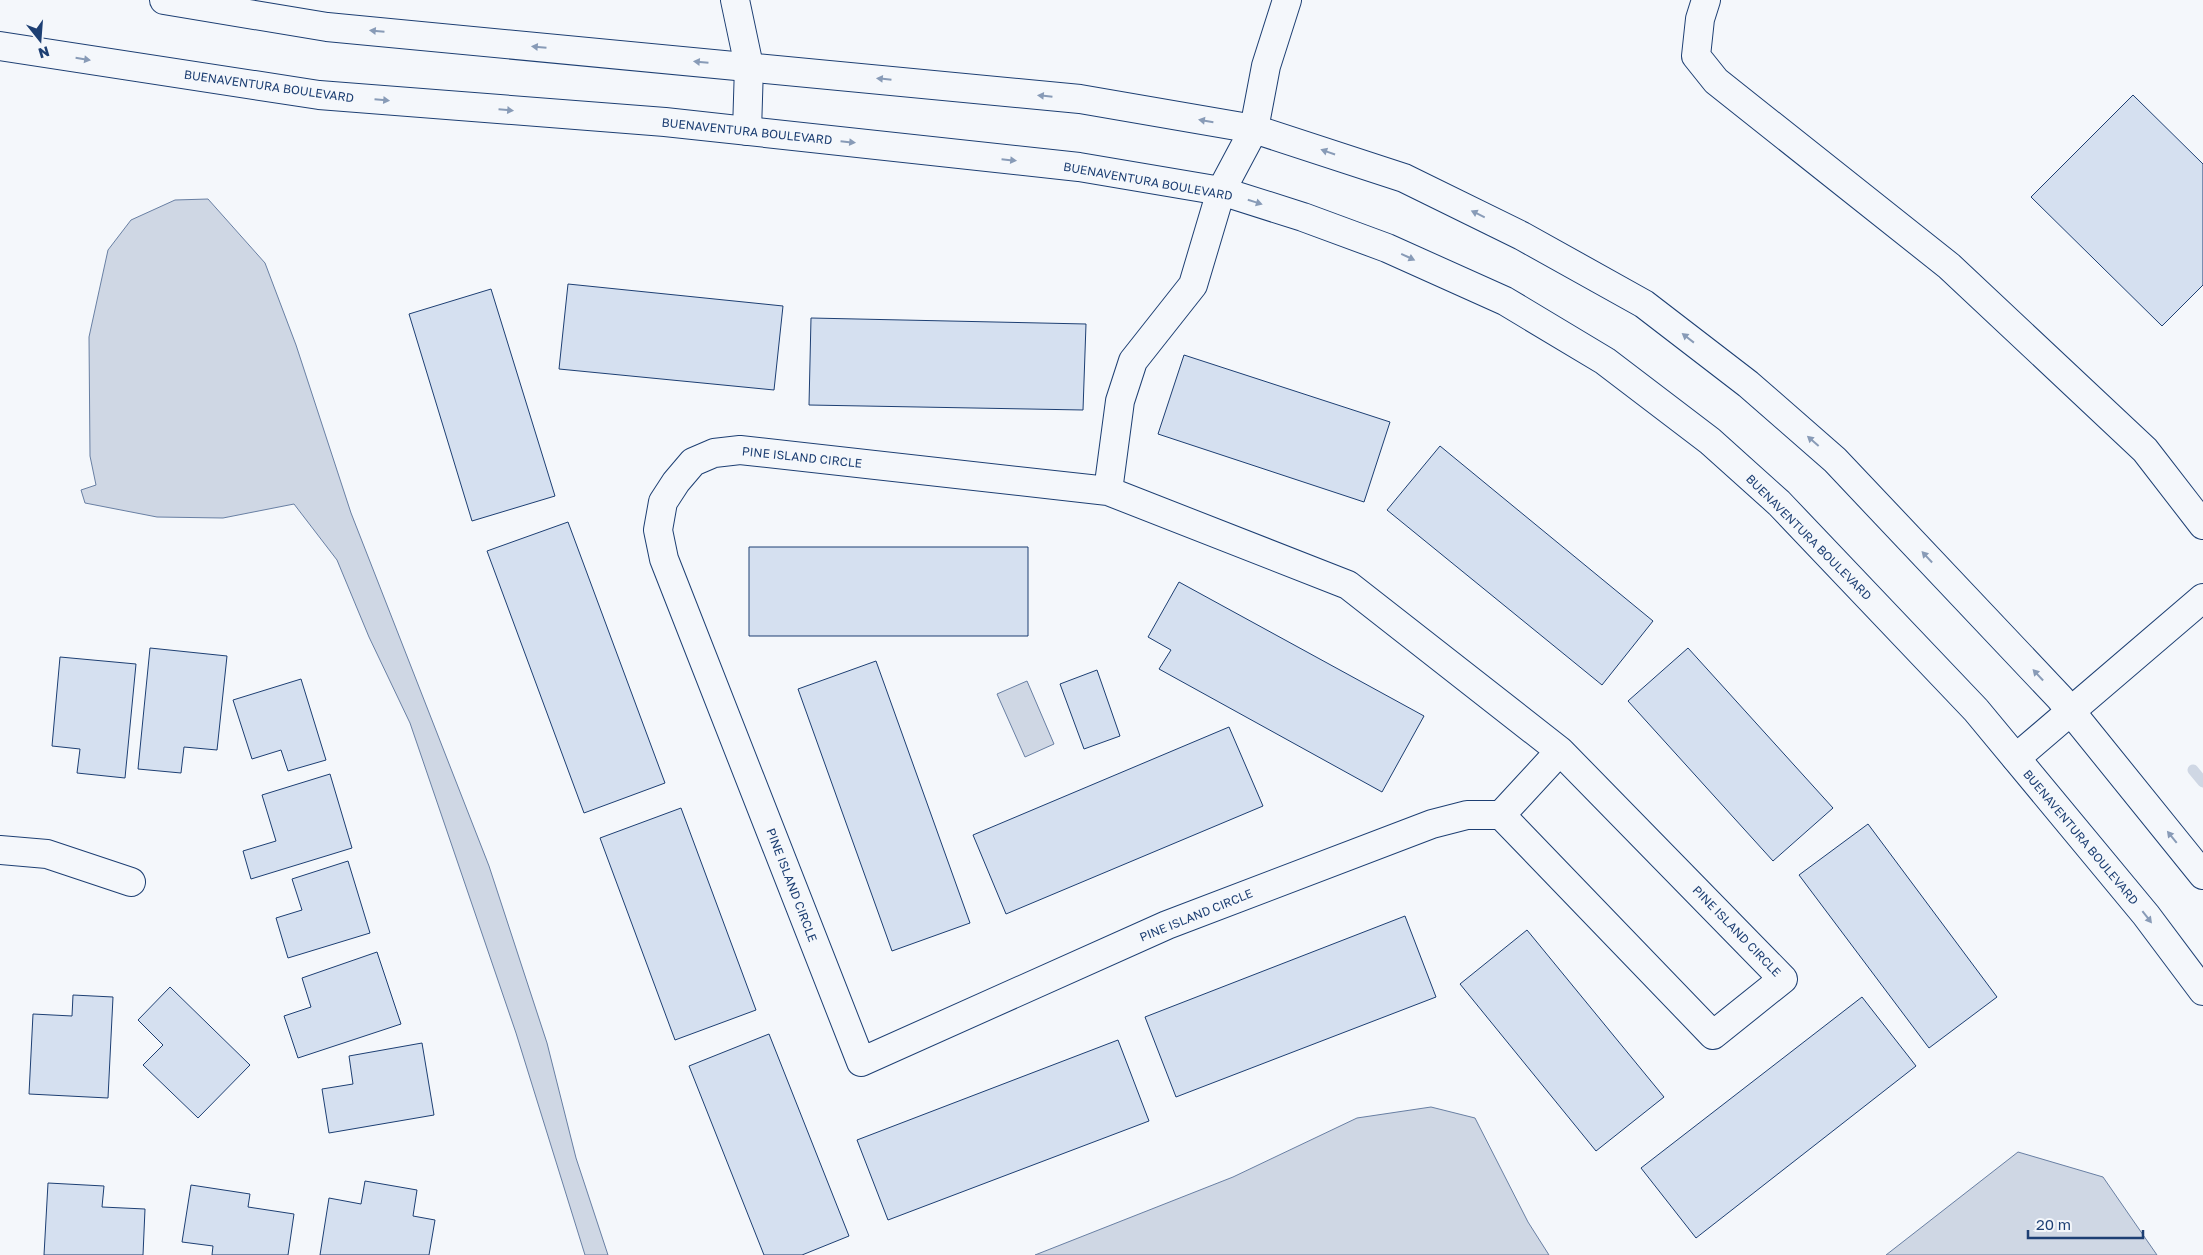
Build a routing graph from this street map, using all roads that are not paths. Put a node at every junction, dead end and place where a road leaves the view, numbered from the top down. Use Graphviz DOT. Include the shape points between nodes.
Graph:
graph roads {
  1 [pos="164,0"];
  2 [pos="735,0"];
  3 [pos="1287,0"];
  4 [pos="1706,0"];
  5 [pos="0,46"];
  6 [pos="749,66"];
  7 [pos="1254,129"];
  8 [pos="747,131"];
  9 [pos="1221,192"];
  10 [pos="1108,491"];
  11 [pos="2203,525"];
  12 [pos="2203,598"];
  13 [pos="2071,712"];
  14 [pos="1560,751"];
  15 [pos="2016,758"];
  16 [pos="1501,815"];
  17 [pos="0,850"];
  18 [pos="2203,875"];
  19 [pos="131,882"];
  20 [pos="2203,991"];
  6 -- 1 [label="main road, one-way" via="327,27"];
  2 -- 6 [label="main road"];
  3 -- 7 [label="main road" via="1266,66"];
  4 -- 11 [label="main road" via="1696,56 1716,81 1949,266 2145,450"];
  5 -- 8 [label="main road, BUENAVENTURA BOULEVARD, one-way" via="319,95"];
  7 -- 6 [label="main road, one-way" via="1080,99"];
  6 -- 8 [label="main road"];
  7 -- 9 [label="main road"];
  13 -- 7 [label="main road, one-way" via="1835,460 1748,384 1644,304 1522,236 1404,178"];
  8 -- 9 [label="main road, BUENAVENTURA BOULEVARD, one-way" via="1079,168"];
  9 -- 10 [label="main road" via="1192,284 1133,361 1120,400"];
  9 -- 15 [label="main road, BUENAVENTURA BOULEVARD, one-way" via="1303,217 1387,248 1505,302 1605,361 1710,441 1779,503 1976,710"];
  10 -- 14 [label="main road, PINE ISLAND CIRCLE" via="1348,584"];
  10 -- 16 [label="main road, PINE ISLAND CIRCLE" via="740,450 714,454 693,462 663,502 658,530 664,560 861,1062 1176,921 1432,824 1467,815"];
  12 -- 13 [label="main road"];
  13 -- 15 [label="main road"];
  18 -- 13 [label="main road, one-way"];
  14 -- 16 [label="main road"];
  14 -- 16 [label="main road, PINE ISLAND CIRCLE" via="1783,978 1713,1035"];
  15 -- 20 [label="main road, BUENAVENTURA BOULEVARD, one-way" via="2146,915"];
  17 -- 19 [label="main road" via="47,854"];
}
